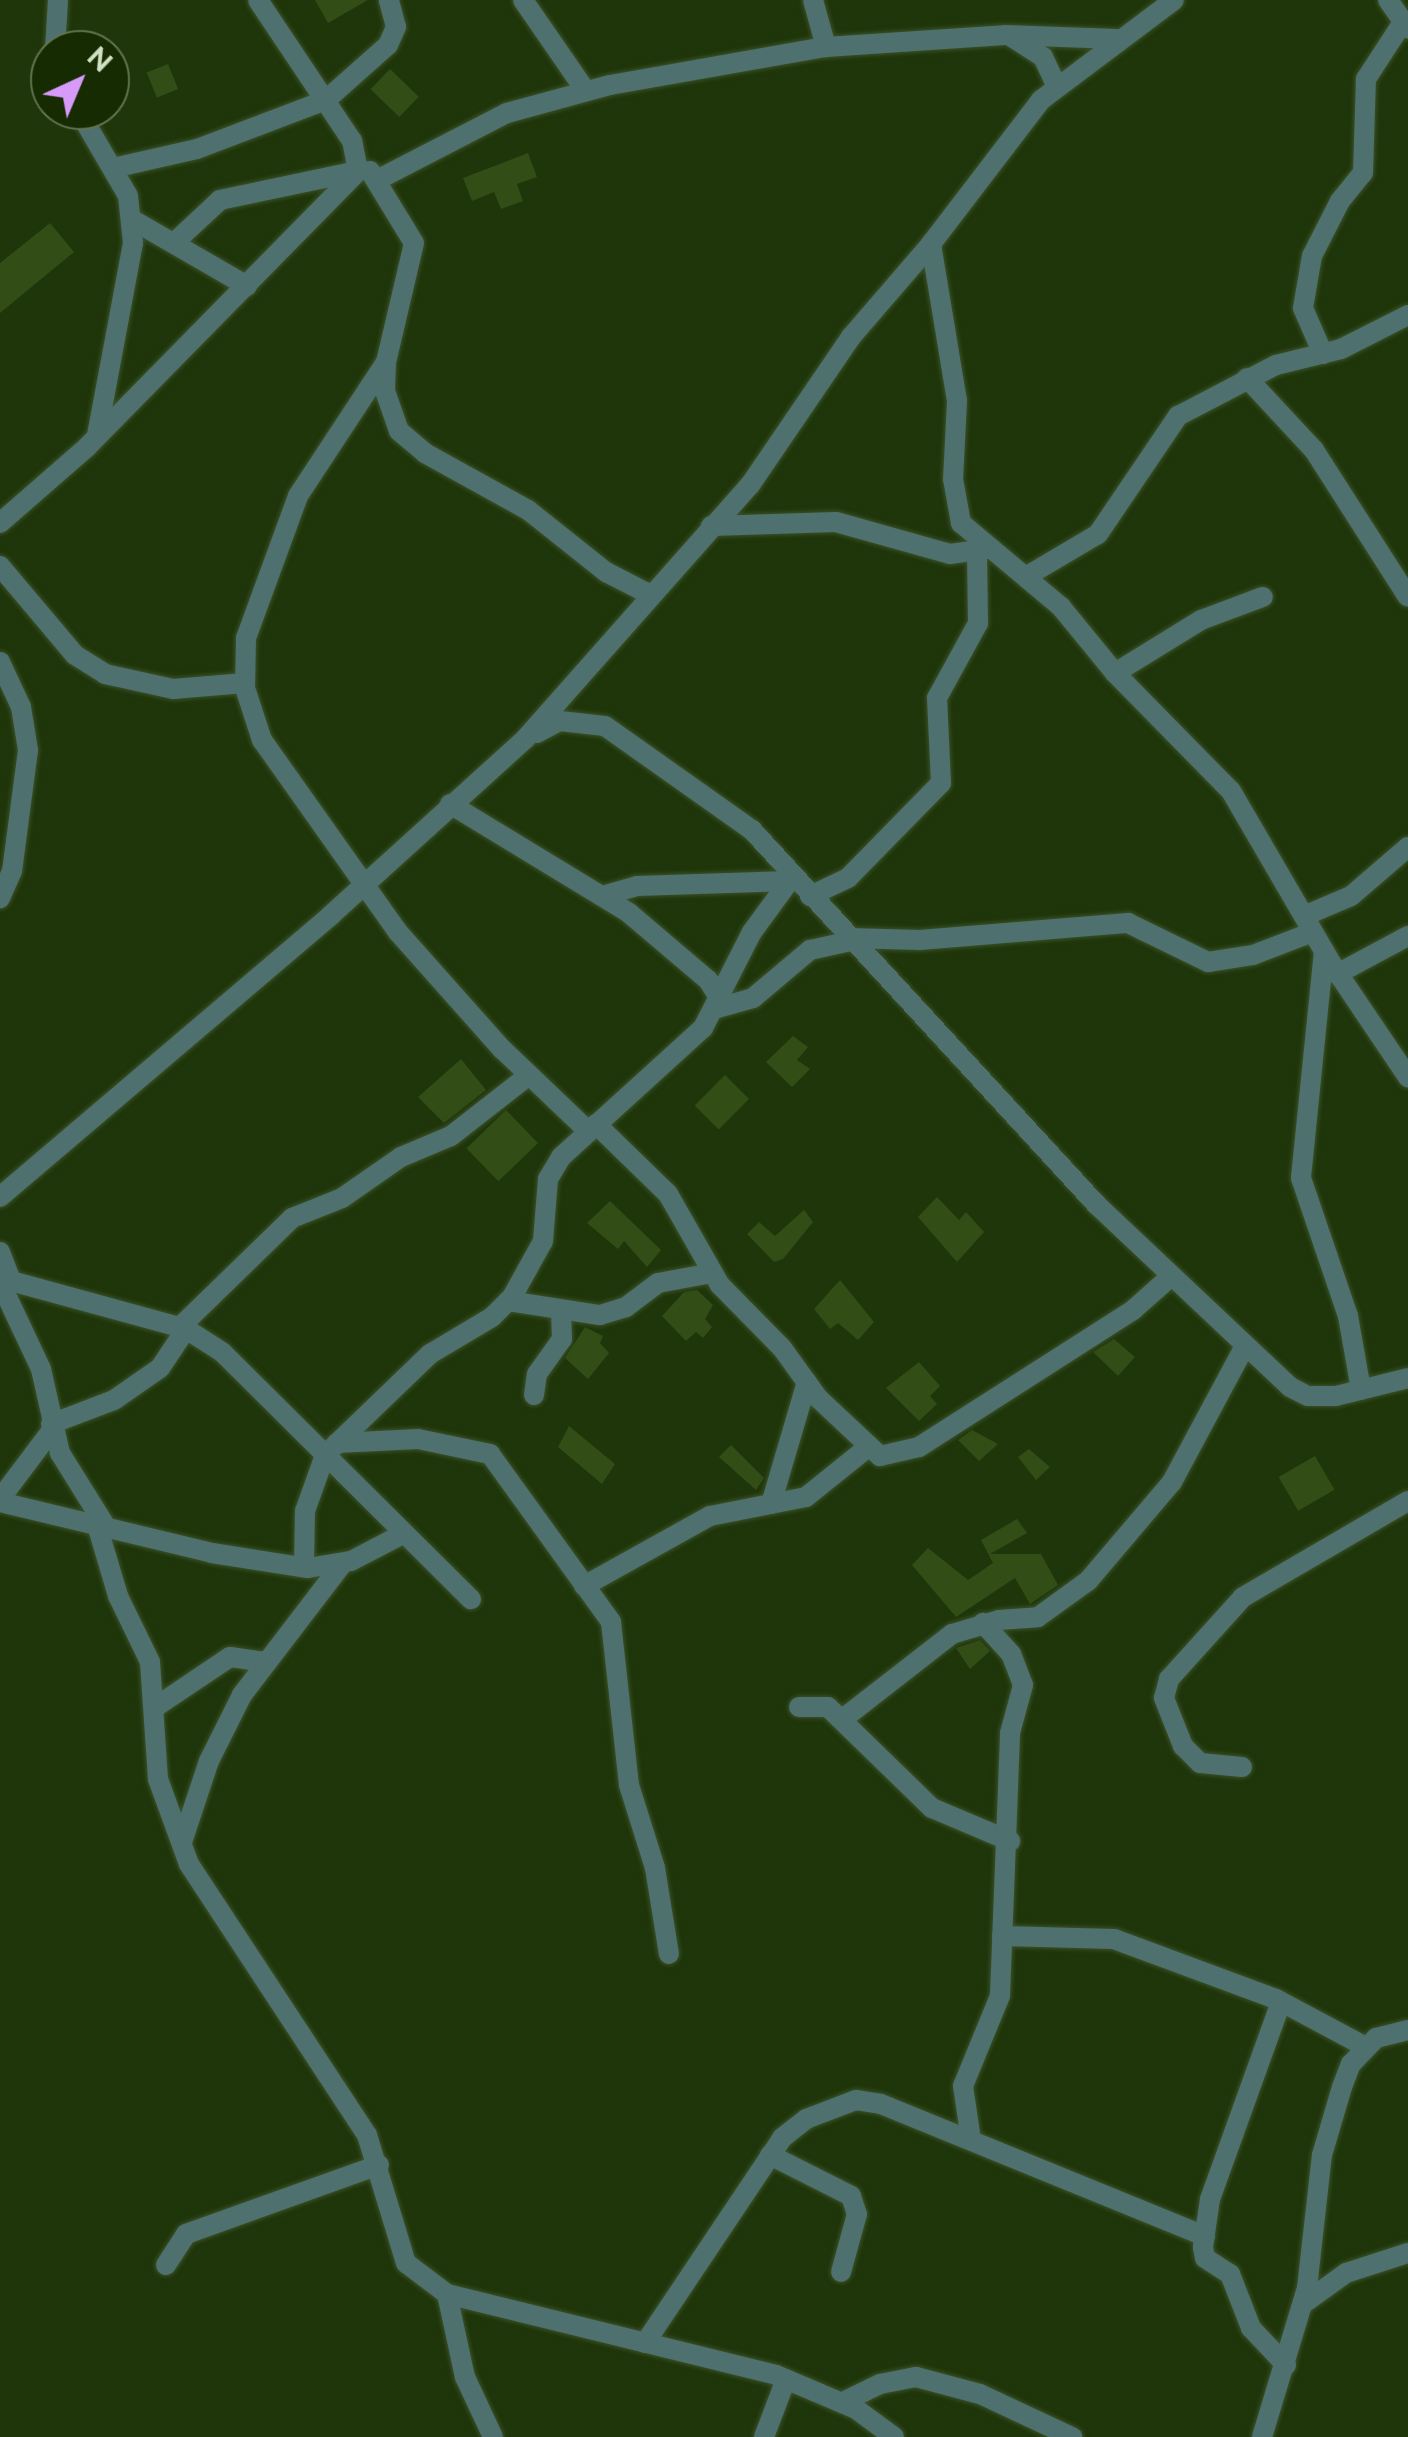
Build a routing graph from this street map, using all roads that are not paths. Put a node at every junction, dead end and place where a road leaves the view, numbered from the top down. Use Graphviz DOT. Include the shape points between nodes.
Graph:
graph roads {
  1 [pos="58,0"];
  2 [pos="258,0"];
  3 [pos="388,0"];
  4 [pos="524,0"];
  5 [pos="812,0"];
  6 [pos="1174,0"];
  7 [pos="1388,0"];
  8 [pos="1405,26"];
  9 [pos="56,30"];
  10 [pos="1009,35"];
  11 [pos="1116,38"];
  12 [pos="826,47"];
  13 [pos="1056,85"];
  14 [pos="585,90"];
  15 [pos="326,100"];
  16 [pos="90,130"];
  17 [pos="359,167"];
  18 [pos="112,168"];
  19 [pos="380,178"];
  20 [pos="131,220"];
  21 [pos="176,241"];
  22 [pos="932,244"];
  23 [pos="247,286"];
  24 [pos="1408,315"];
  25 [pos="1323,354"];
  26 [pos="386,362"];
  27 [pos="1247,378"];
  28 [pos="96,438"];
  29 [pos="0,524"];
  30 [pos="711,526"];
  31 [pos="982,551"];
  32 [pos="0,566"];
  33 [pos="1027,576"];
  34 [pos="649,594"];
  35 [pos="1408,596"];
  36 [pos="1263,597"];
  37 [pos="0,662"];
  38 [pos="1114,672"];
  39 [pos="245,682"];
  40 [pos="526,738"];
  41 [pos="450,804"];
  42 [pos="1408,847"];
  43 [pos="791,879"];
  44 [pos="363,885"];
  45 [pos="602,896"];
  46 [pos="810,896"];
  47 [pos="0,898"];
  48 [pos="1314,933"];
  49 [pos="1408,936"];
  50 [pos="850,940"];
  51 [pos="1338,974"];
  52 [pos="720,1004"];
  53 [pos="529,1076"];
  54 [pos="1408,1078"];
  55 [pos="592,1128"];
  56 [pos="0,1197"];
  57 [pos="0,1252"];
  58 [pos="712,1273"];
  59 [pos="1169,1278"];
  60 [pos="4,1281"];
  61 [pos="508,1301"];
  62 [pos="561,1312"];
  63 [pos="182,1328"];
  64 [pos="1244,1346"];
  65 [pos="1408,1378"];
  66 [pos="806,1382"];
  67 [pos="1361,1390"];
  68 [pos="534,1395"];
  69 [pos="51,1427"];
  70 [pos="867,1448"];
  71 [pos="331,1450"];
  72 [pos="0,1500"];
  73 [pos="1408,1501"];
  74 [pos="771,1504"];
  75 [pos="101,1526"];
  76 [pos="401,1535"];
  77 [pos="343,1563"];
  78 [pos="304,1566"];
  79 [pos="584,1586"];
  80 [pos="471,1599"];
  81 [pos="983,1623"];
  82 [pos="265,1662"];
  83 [pos="157,1706"];
  84 [pos="799,1706"];
  85 [pos="844,1718"];
  86 [pos="1242,1768"];
  87 [pos="1010,1841"];
  88 [pos="182,1842"];
  89 [pos="1002,1936"];
  90 [pos="670,1954"];
  91 [pos="1281,2002"];
  92 [pos="1408,2030"];
  93 [pos="1366,2047"];
  94 [pos="971,2140"];
  95 [pos="770,2155"];
  96 [pos="379,2166"];
  97 [pos="1205,2236"];
  98 [pos="1408,2253"];
  99 [pos="166,2265"];
  100 [pos="840,2272"];
  101 [pos="447,2294"];
  102 [pos="1303,2304"];
  103 [pos="645,2343"];
  104 [pos="1286,2365"];
  105 [pos="786,2378"];
  106 [pos="844,2402"];
  107 [pos="1063,2435"];
  108 [pos="492,2437"];
  109 [pos="764,2437"];
  110 [pos="894,2437"];
  111 [pos="1262,2437"];
  1 -- 9 [label="street"];
  2 -- 15 [label="street"];
  3 -- 15 [label="street" via="396,27 388,45"];
  4 -- 14 [label="street"];
  5 -- 12 [label="street"];
  6 -- 11 [label="street"];
  7 -- 8 [label="street"];
  8 -- 25 [label="street" via="1366,79 1363,173 1332,214 1308,269 1303,308"];
  10 -- 11 [label="street"];
  10 -- 12 [label="street"];
  10 -- 13 [label="street" via="1042,57"];
  11 -- 13 [label="street"];
  12 -- 14 [label="street"];
  13 -- 22 [label="street"];
  14 -- 19 [label="street" via="480,124"];
  15 -- 17 [label="street"];
  15 -- 18 [label="street" via="197,149"];
  16 -- 18 [label="street"];
  17 -- 19 [label="street"];
  17 -- 21 [label="street" via="220,200"];
  17 -- 23 [label="street"];
  18 -- 20 [label="street" via="128,196"];
  19 -- 26 [label="street" via="414,243"];
  20 -- 21 [label="street"];
  20 -- 28 [label="street" via="126,302"];
  21 -- 23 [label="street"];
  22 -- 30 [label="street" via="851,337 750,484"];
  22 -- 31 [label="street" via="957,401 958,508"];
  23 -- 28 [label="street"];
  24 -- 25 [label="street"];
  25 -- 27 [label="street"];
  26 -- 34 [label="street" via="385,391 407,442 528,510 606,572"];
  26 -- 39 [label="street" via="298,496 246,638"];
  27 -- 33 [label="street" via="1178,416 1098,534"];
  27 -- 35 [label="street" via="1314,450"];
  28 -- 29 [label="street"];
  30 -- 31 [label="street" via="836,522 950,554"];
  30 -- 34 [label="street"];
  31 -- 33 [label="street"];
  31 -- 46 [label="street" via="978,623 937,698 941,782 848,878"];
  32 -- 39 [label="street" via="75,655 104,674 173,689"];
  33 -- 38 [label="street"];
  34 -- 40 [label="street"];
  36 -- 38 [label="street" via="1201,620"];
  37 -- 47 [label="street" via="21,706 28,750 12,871"];
  38 -- 48 [label="street" via="1231,791"];
  39 -- 44 [label="street" via="262,740"];
  40 -- 41 [label="street"];
  40 -- 43 [label="street" via="560,721 604,726 752,830"];
  41 -- 44 [label="street"];
  41 -- 45 [label="street"];
  42 -- 48 [label="street"];
  43 -- 45 [label="street" via="637,886"];
  43 -- 46 [label="street"];
  43 -- 52 [label="street" via="752,932"];
  44 -- 53 [label="street"];
  44 -- 56 [label="street"];
  45 -- 52 [label="street" via="678,953"];
  46 -- 50 [label="street"];
  48 -- 50 [label="street" via="1208,962 1128,923"];
  48 -- 51 [label="street"];
  48 -- 67 [label="street" via="1301,1178 1348,1316"];
  49 -- 51 [label="street"];
  50 -- 52 [label="street" via="810,950 753,998"];
  50 -- 59 [label="street"];
  51 -- 54 [label="street"];
  52 -- 55 [label="street"];
  53 -- 55 [label="street"];
  53 -- 63 [label="street" via="450,1136 401,1157 342,1198 292,1218"];
  55 -- 58 [label="street" via="668,1194"];
  55 -- 61 [label="street" via="548,1179 543,1241"];
  57 -- 60 [label="street"];
  58 -- 62 [label="street" via="658,1283 614,1312"];
  58 -- 66 [label="street"];
  59 -- 64 [label="street"];
  59 -- 70 [label="street" via="1120,1319 919,1448 880,1456"];
  60 -- 63 [label="street"];
  60 -- 69 [label="street" via="41,1369"];
  61 -- 62 [label="street"];
  61 -- 71 [label="street" via="430,1354"];
  62 -- 68 [label="street" via="562,1340 537,1374"];
  63 -- 69 [label="street" via="160,1368 114,1400"];
  63 -- 71 [label="street" via="222,1352"];
  64 -- 67 [label="street" via="1308,1396"];
  64 -- 81 [label="street" via="1172,1482 1103,1566 1038,1617"];
  65 -- 67 [label="street"];
  66 -- 70 [label="street"];
  66 -- 74 [label="street"];
  69 -- 72 [label="street"];
  69 -- 75 [label="street"];
  70 -- 74 [label="street" via="806,1497"];
  71 -- 76 [label="street"];
  71 -- 78 [label="street" via="306,1511"];
  71 -- 79 [label="street" via="418,1439 490,1454"];
  72 -- 75 [label="street"];
  73 -- 86 [label="street" via="1243,1597 1169,1679 1164,1698 1183,1746 1215,1768"];
  74 -- 79 [label="street" via="710,1516"];
  75 -- 78 [label="street" via="212,1554"];
  75 -- 83 [label="street" via="118,1596 150,1662"];
  76 -- 77 [label="street"];
  76 -- 80 [label="street"];
  77 -- 78 [label="street"];
  77 -- 82 [label="street"];
  79 -- 90 [label="street" via="611,1622 618,1644 622,1739 656,1868"];
  81 -- 85 [label="street" via="952,1634"];
  81 -- 87 [label="street" via="1022,1675 1010,1733"];
  82 -- 83 [label="street" via="230,1657"];
  82 -- 88 [label="street" via="222,1732"];
  83 -- 88 [label="street" via="158,1779"];
  84 -- 85 [label="street" via="828,1707"];
  85 -- 87 [label="street" via="932,1808"];
  87 -- 89 [label="street"];
  88 -- 96 [label="street" via="205,1894 367,2134"];
  89 -- 91 [label="street" via="1114,1939"];
  89 -- 94 [label="street" via="997,2008 962,2086"];
  91 -- 93 [label="street"];
  91 -- 97 [label="street" via="1210,2198"];
  92 -- 93 [label="street"];
  93 -- 102 [label="street" via="1342,2086 1322,2155"];
  94 -- 95 [label="street" via="856,2100 806,2118"];
  94 -- 97 [label="street"];
  95 -- 100 [label="street" via="852,2196 857,2214"];
  95 -- 103 [label="street"];
  96 -- 99 [label="street" via="186,2234"];
  96 -- 101 [label="street" via="404,2259"];
  97 -- 104 [label="street" via="1205,2258 1230,2274 1251,2328"];
  98 -- 102 [label="street" via="1346,2273"];
  101 -- 103 [label="street"];
  101 -- 108 [label="street" via="460,2363"];
  102 -- 104 [label="street"];
  103 -- 105 [label="street"];
  104 -- 111 [label="street"];
  105 -- 106 [label="street"];
  105 -- 109 [label="street"];
  106 -- 107 [label="street" via="916,2377 980,2394"];
  106 -- 110 [label="street"];
}
